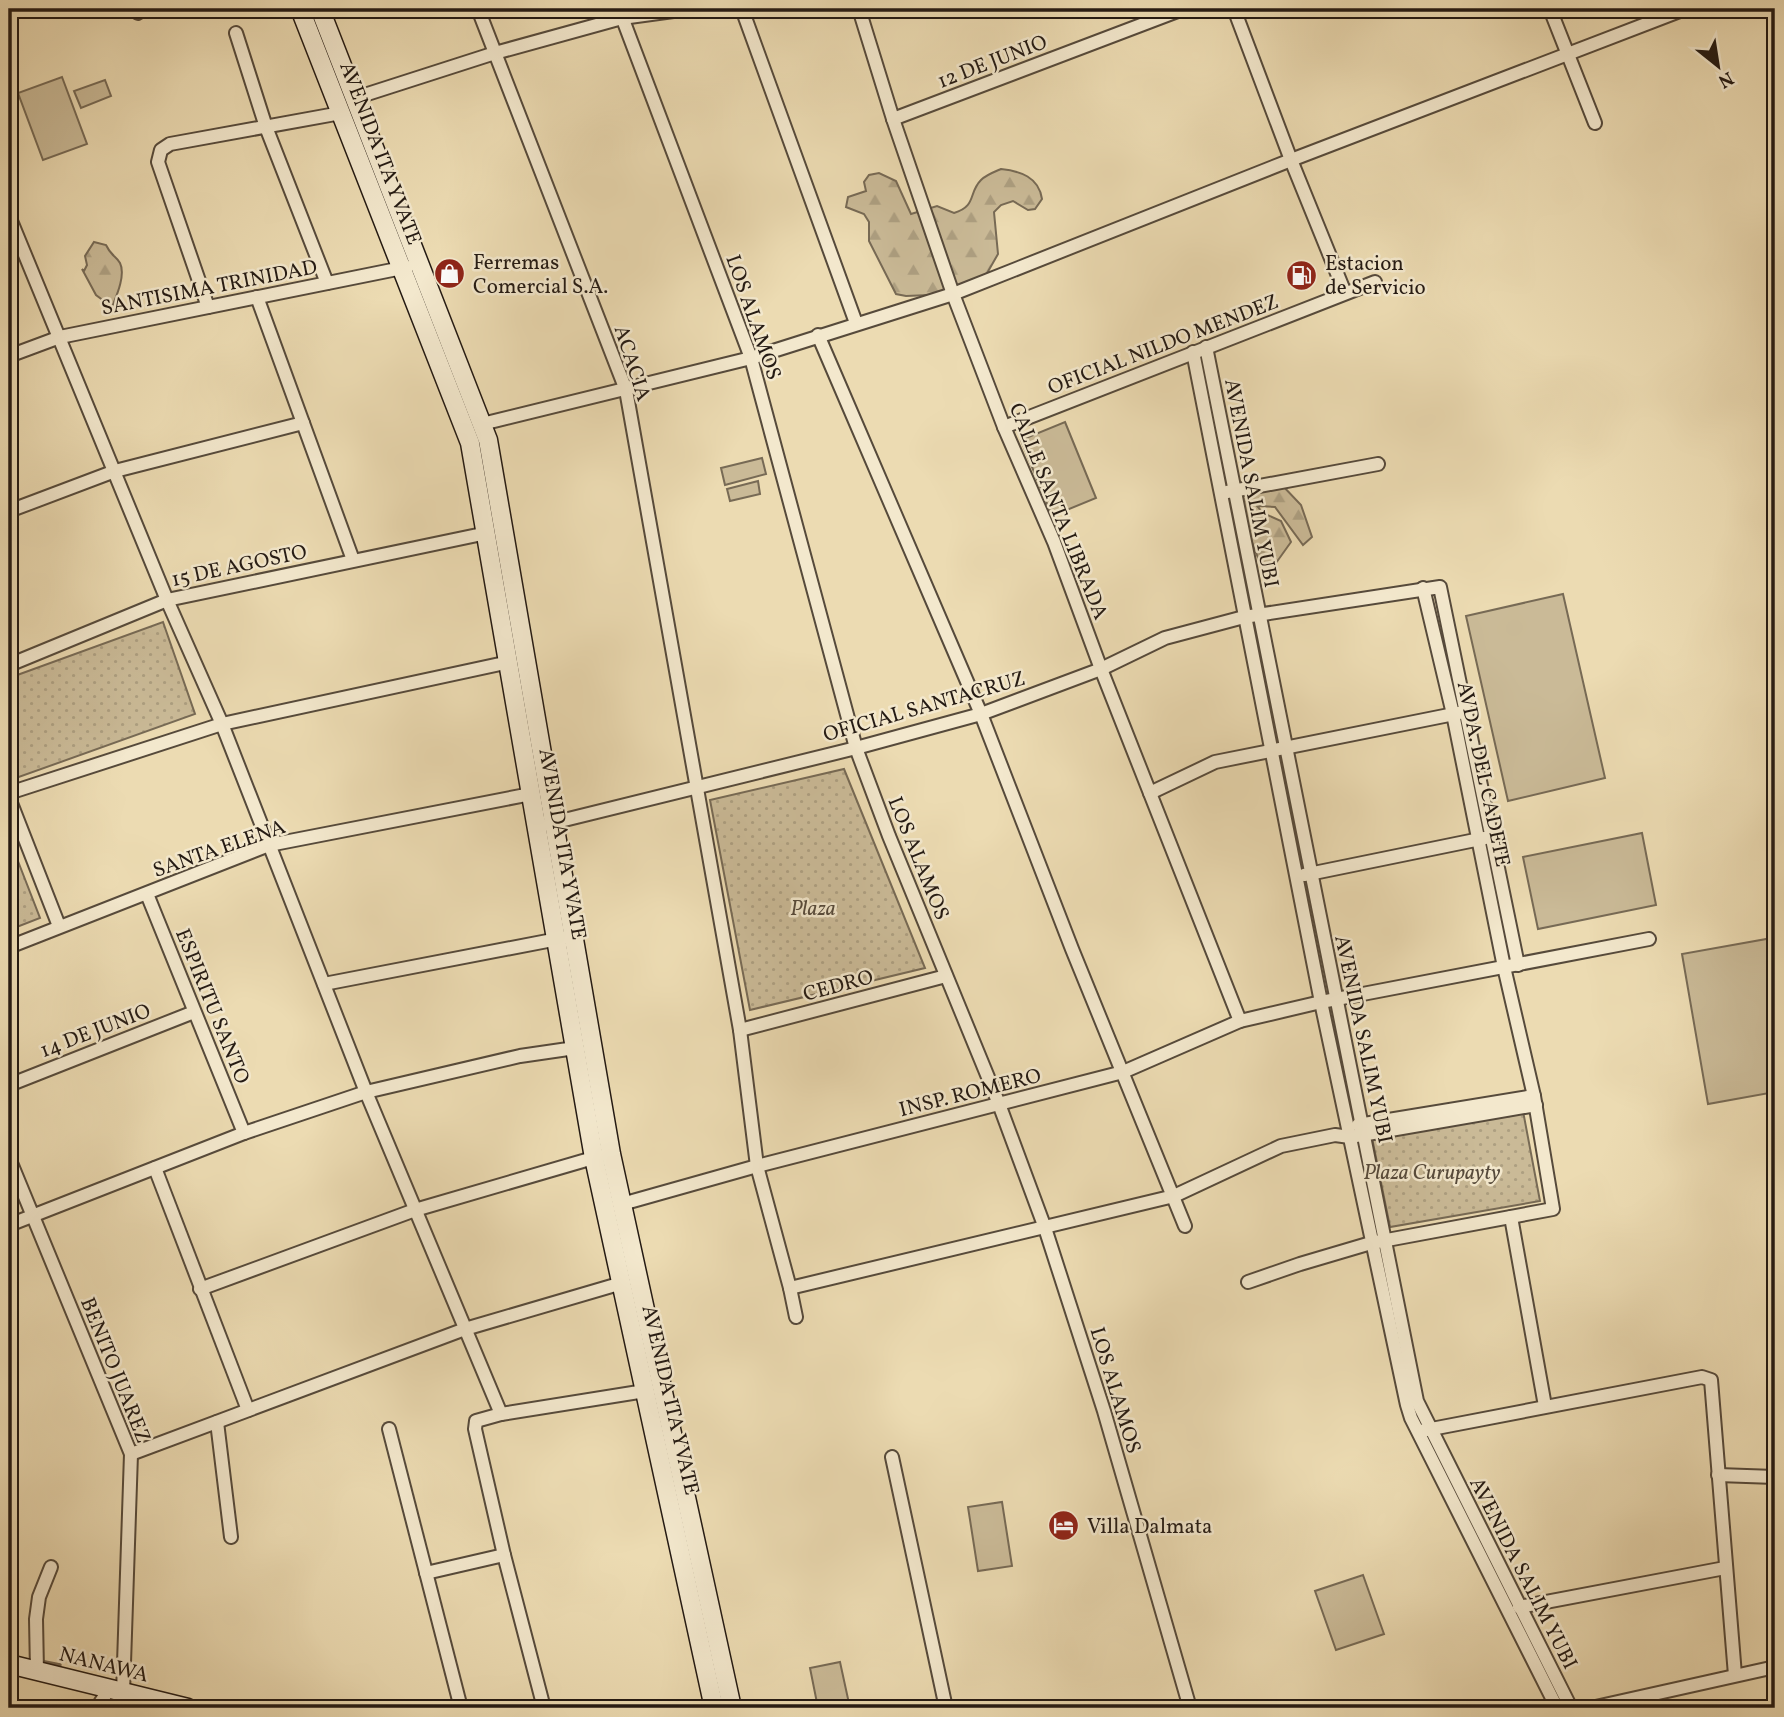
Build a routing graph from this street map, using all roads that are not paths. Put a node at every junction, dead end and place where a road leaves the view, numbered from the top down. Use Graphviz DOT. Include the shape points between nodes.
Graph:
graph roads {
  1 [pos="300,9"];
  2 [pos="320,9"];
  3 [pos="478,9"];
  4 [pos="688,9"];
  5 [pos="742,9"];
  6 [pos="859,9"];
  7 [pos="1183,9"];
  8 [pos="1234,9"];
  9 [pos="1550,9"];
  10 [pos="1685,9"];
  11 [pos="620,13"];
  12 [pos="236,33"];
  13 [pos="495,53"];
  14 [pos="1568,54"];
  15 [pos="344,105"];
  16 [pos="893,119"];
  17 [pos="1595,123"];
  18 [pos="266,127"];
  19 [pos="1291,160"];
  20 [pos="9,216"];
  21 [pos="411,266"];
  22 [pos="1375,282"];
  23 [pos="327,283"];
  24 [pos="1345,293"];
  25 [pos="953,294"];
  26 [pos="257,297"];
  27 [pos="208,307"];
  28 [pos="856,324"];
  29 [pos="818,335"];
  30 [pos="60,337"];
  31 [pos="1206,347"];
  32 [pos="1193,352"];
  33 [pos="9,356"];
  34 [pos="751,358"];
  35 [pos="626,390"];
  36 [pos="303,423"];
  37 [pos="482,424"];
  38 [pos="1004,427"];
  39 [pos="483,462"];
  40 [pos="1378,464"];
  41 [pos="115,471"];
  42 [pos="1234,490"];
  43 [pos="1220,493"];
  44 [pos="9,511"];
  45 [pos="486,533"];
  46 [pos="353,560"];
  47 [pos="1423,589"];
  48 [pos="167,600"];
  49 [pos="1259,615"];
  50 [pos="1244,617"];
  51 [pos="509,662"];
  52 [pos="9,665"];
  53 [pos="1101,669"];
  54 [pos="1466,712"];
  55 [pos="981,714"];
  56 [pos="1453,714"];
  57 [pos="526,715"];
  58 [pos="222,724"];
  59 [pos="1286,746"];
  60 [pos="856,748"];
  61 [pos="1272,749"];
  62 [pos="696,788"];
  63 [pos="9,793"];
  64 [pos="1150,793"];
  65 [pos="531,794"];
  66 [pos="9,798"];
  67 [pos="545,824"];
  68 [pos="1492,836"];
  69 [pos="1478,839"];
  70 [pos="269,845"];
  71 [pos="1311,873"];
  72 [pos="1296,876"];
  73 [pos="147,894"];
  74 [pos="59,926"];
  75 [pos="565,937"];
  76 [pos="1649,939"];
  77 [pos="9,947"];
  78 [pos="1518,965"];
  79 [pos="1504,967"];
  80 [pos="946,976"];
  81 [pos="324,984"];
  82 [pos="1336,999"];
  83 [pos="1321,1002"];
  84 [pos="194,1012"];
  85 [pos="1240,1021"];
  86 [pos="740,1030"];
  87 [pos="575,1048"];
  88 [pos="1123,1072"];
  89 [pos="9,1084"];
  90 [pos="366,1092"];
  91 [pos="1535,1100"];
  92 [pos="999,1104"];
  93 [pos="1364,1130"];
  94 [pos="1349,1132"];
  95 [pos="244,1133"];
  96 [pos="603,1156"];
  97 [pos="9,1158"];
  98 [pos="757,1166"];
  99 [pos="155,1168"];
  100 [pos="1174,1196"];
  101 [pos="622,1204"];
  102 [pos="415,1210"];
  103 [pos="32,1216"];
  104 [pos="1511,1217"];
  105 [pos="9,1225"];
  106 [pos="1185,1226"];
  107 [pos="1045,1228"];
  108 [pos="1378,1242"];
  109 [pos="1248,1282"];
  110 [pos="622,1283"];
  111 [pos="790,1288"];
  112 [pos="200,1289"];
  113 [pos="796,1317"];
  114 [pos="465,1329"];
  115 [pos="648,1362"];
  116 [pos="645,1391"];
  117 [pos="1545,1406"];
  118 [pos="248,1410"];
  119 [pos="501,1414"];
  120 [pos="217,1422"];
  121 [pos="389,1429"];
  122 [pos="1423,1430"];
  123 [pos="131,1454"];
  124 [pos="892,1457"];
  125 [pos="1718,1475"];
  126 [pos="1775,1477"];
  127 [pos="231,1537"];
  128 [pos="504,1555"];
  129 [pos="692,1561"];
  130 [pos="51,1567"];
  131 [pos="1725,1568"];
  132 [pos="426,1573"];
  133 [pos="1519,1607"];
  134 [pos="9,1664"];
  135 [pos="1775,1667"];
  136 [pos="37,1671"];
  137 [pos="1735,1675"];
  138 [pos="116,1691"];
  139 [pos="97,1708"];
  140 [pos="188,1708"];
  141 [pos="461,1708"];
  142 [pos="544,1708"];
  143 [pos="714,1708"];
  144 [pos="732,1708"];
  145 [pos="946,1708"];
  146 [pos="1191,1708"];
  147 [pos="1557,1708"];
  148 [pos="1572,1708"];
  149 [pos="1591,1708"];
  1 -- 15 [label="street, AVENIDA ITA YVATE"];
  2 -- 15 [label="street, AVENIDA ITA YVATE"];
  3 -- 13 [label="street, ACACIA"];
  4 -- 11 [label="street"];
  5 -- 28 [label="street"];
  6 -- 16 [label="street, CALLE SANTA LIBRADA"];
  7 -- 16 [label="street, 12 DE JUNIO"];
  8 -- 19 [label="street"];
  9 -- 14 [label="street"];
  10 -- 14 [label="street"];
  11 -- 13 [label="street"];
  11 -- 34 [label="street, LOS ALAMOS"];
  12 -- 18 [label="street"];
  13 -- 15 [label="street"];
  13 -- 35 [label="street, ACACIA"];
  14 -- 17 [label="street"];
  14 -- 19 [label="street"];
  15 -- 18 [label="street"];
  15 -- 21 [label="street, AVENIDA ITA YVATE"];
  16 -- 25 [label="street, CALLE SANTA LIBRADA"];
  18 -- 23 [label="street"];
  18 -- 27 [label="street" via="170,144 161,150 158,162"];
  19 -- 24 [label="street"];
  19 -- 25 [label="street"];
  20 -- 30 [label="street"];
  21 -- 23 [label="street, SANTISIMA TRINIDAD"];
  21 -- 37 [label="street, AVENIDA ITA YVATE"];
  21 -- 39 [label="street, AVENIDA ITA YVATE" via="462,422"];
  22 -- 24 [label="street, OFICIAL NILDO MENDEZ"];
  23 -- 26 [label="street, SANTISIMA TRINIDAD"];
  24 -- 31 [label="street, OFICIAL NILDO MENDEZ"];
  25 -- 28 [label="street"];
  25 -- 38 [label="street, CALLE SANTA LIBRADA"];
  26 -- 27 [label="street, SANTISIMA TRINIDAD"];
  26 -- 36 [label="street"];
  27 -- 30 [label="street, SANTISIMA TRINIDAD"];
  28 -- 29 [label="street"];
  29 -- 34 [label="street"];
  29 -- 55 [label="street"];
  30 -- 33 [label="street, SANTISIMA TRINIDAD"];
  30 -- 41 [label="street"];
  31 -- 32 [label="street, OFICIAL NILDO MENDEZ"];
  31 -- 42 [label="street, AVENIDA SALIM YUBI"];
  32 -- 38 [label="street, OFICIAL NILDO MENDEZ"];
  32 -- 43 [label="street, AVENIDA SALIM YUBI"];
  34 -- 35 [label="street"];
  34 -- 60 [label="street, LOS ALAMOS"];
  35 -- 37 [label="street"];
  35 -- 62 [label="street, ACACIA"];
  36 -- 41 [label="street"];
  36 -- 46 [label="street"];
  37 -- 39 [label="street, AVENIDA ITA YVATE"];
  38 -- 53 [label="street, CALLE SANTA LIBRADA" via="1054,542"];
  39 -- 45 [label="street, AVENIDA ITA YVATE"];
  39 -- 57 [label="street, AVENIDA ITA YVATE"];
  40 -- 42 [label="street"];
  41 -- 44 [label="street"];
  41 -- 48 [label="street"];
  42 -- 43 [label="street"];
  42 -- 49 [label="street, AVENIDA SALIM YUBI"];
  43 -- 50 [label="street, AVENIDA SALIM YUBI"];
  45 -- 46 [label="street, 15 DE AGOSTO"];
  45 -- 51 [label="street, AVENIDA ITA YVATE"];
  46 -- 48 [label="street, 15 DE AGOSTO"];
  47 -- 49 [label="street, OFICIAL SANTACRUZ"];
  47 -- 54 [label="street, OFICIAL SANTACRUZ" via="1440,587"];
  47 -- 56 [label="street, AVDA. DEL CADETE"];
  48 -- 52 [label="street, 15 DE AGOSTO"];
  48 -- 58 [label="street"];
  49 -- 50 [label="street, OFICIAL SANTACRUZ"];
  49 -- 59 [label="street, AVENIDA SALIM YUBI"];
  50 -- 53 [label="street, OFICIAL SANTACRUZ" via="1165,639"];
  50 -- 61 [label="street, AVENIDA SALIM YUBI"];
  51 -- 57 [label="street, AVENIDA ITA YVATE"];
  51 -- 58 [label="street"];
  53 -- 55 [label="street, OFICIAL SANTACRUZ"];
  53 -- 64 [label="street, CALLE SANTA LIBRADA"];
  54 -- 56 [label="street"];
  54 -- 68 [label="street"];
  55 -- 60 [label="street, OFICIAL SANTACRUZ"];
  55 -- 88 [label="street"];
  56 -- 59 [label="street"];
  56 -- 69 [label="street, AVDA. DEL CADETE"];
  57 -- 65 [label="street, AVENIDA ITA YVATE"];
  57 -- 67 [label="street, AVENIDA ITA YVATE"];
  58 -- 63 [label="street"];
  58 -- 70 [label="street"];
  59 -- 61 [label="street"];
  59 -- 71 [label="street, AVENIDA SALIM YUBI"];
  60 -- 62 [label="street, OFICIAL SANTACRUZ"];
  60 -- 80 [label="street, LOS ALAMOS"];
  61 -- 64 [label="street" via="1215,762"];
  61 -- 72 [label="street, AVENIDA SALIM YUBI"];
  62 -- 67 [label="street, OFICIAL SANTACRUZ"];
  62 -- 86 [label="street, ACACIA"];
  64 -- 85 [label="street, CALLE SANTA LIBRADA"];
  65 -- 67 [label="street, AVENIDA ITA YVATE"];
  65 -- 70 [label="street, SANTA ELENA"];
  66 -- 74 [label="street"];
  67 -- 75 [label="street, AVENIDA ITA YVATE"];
  68 -- 69 [label="street"];
  68 -- 78 [label="street"];
  69 -- 71 [label="street"];
  69 -- 79 [label="street, AVDA. DEL CADETE"];
  70 -- 73 [label="street, SANTA ELENA"];
  70 -- 81 [label="street"];
  71 -- 72 [label="street"];
  71 -- 82 [label="street, AVENIDA SALIM YUBI"];
  72 -- 83 [label="street, AVENIDA SALIM YUBI"];
  73 -- 74 [label="street, SANTA ELENA"];
  73 -- 84 [label="street, ESPIRITU SANTO"];
  74 -- 77 [label="street, SANTA ELENA"];
  75 -- 81 [label="street"];
  75 -- 87 [label="street, AVENIDA ITA YVATE"];
  75 -- 96 [label="street, AVENIDA ITA YVATE"];
  76 -- 78 [label="street, INSP. ROMERO"];
  78 -- 79 [label="street, INSP. ROMERO"];
  79 -- 82 [label="street, INSP. ROMERO"];
  79 -- 91 [label="street, AVDA. DEL CADETE"];
  80 -- 86 [label="street, CEDRO"];
  80 -- 92 [label="street, LOS ALAMOS"];
  81 -- 90 [label="street"];
  82 -- 83 [label="street, INSP. ROMERO"];
  82 -- 93 [label="street, AVENIDA SALIM YUBI"];
  83 -- 85 [label="street, INSP. ROMERO"];
  83 -- 94 [label="street, AVENIDA SALIM YUBI"];
  84 -- 89 [label="street, 14 DE JUNIO"];
  84 -- 95 [label="street, ESPIRITU SANTO"];
  85 -- 88 [label="street, INSP. ROMERO"];
  86 -- 98 [label="street, ACACIA"];
  87 -- 90 [label="street" via="520,1056"];
  87 -- 96 [label="street, AVENIDA ITA YVATE"];
  88 -- 92 [label="street, INSP. ROMERO"];
  88 -- 100 [label="street"];
  90 -- 95 [label="street"];
  90 -- 102 [label="street"];
  91 -- 93 [label="street"];
  91 -- 104 [label="street, AVDA. DEL CADETE" via="1553,1209"];
  92 -- 98 [label="street, INSP. ROMERO"];
  92 -- 107 [label="street, LOS ALAMOS"];
  93 -- 94 [label="street"];
  93 -- 108 [label="street, AVENIDA SALIM YUBI"];
  94 -- 100 [label="street" via="1281,1146"];
  94 -- 108 [label="street, AVENIDA SALIM YUBI"];
  95 -- 99 [label="street"];
  96 -- 101 [label="street, AVENIDA ITA YVATE"];
  96 -- 102 [label="street"];
  96 -- 110 [label="street, AVENIDA ITA YVATE"];
  97 -- 103 [label="street, BENITO JUAREZ"];
  98 -- 101 [label="street, INSP. ROMERO"];
  98 -- 111 [label="street, ACACIA"];
  99 -- 103 [label="street"];
  99 -- 112 [label="street"];
  100 -- 106 [label="street"];
  100 -- 107 [label="street"];
  101 -- 115 [label="street, AVENIDA ITA YVATE"];
  102 -- 112 [label="street"];
  102 -- 114 [label="street"];
  103 -- 105 [label="street"];
  103 -- 123 [label="street, BENITO JUAREZ"];
  104 -- 108 [label="street"];
  104 -- 117 [label="street"];
  107 -- 111 [label="street"];
  107 -- 146 [label="street, LOS ALAMOS"];
  108 -- 109 [label="street"];
  108 -- 122 [label="street, AVENIDA SALIM YUBI" via="1407,1405"];
  110 -- 114 [label="street"];
  110 -- 115 [label="street, AVENIDA ITA YVATE"];
  111 -- 113 [label="street, ACACIA"];
  112 -- 118 [label="street"];
  114 -- 118 [label="street"];
  114 -- 119 [label="street"];
  115 -- 116 [label="street, AVENIDA ITA YVATE"];
  115 -- 129 [label="street, AVENIDA ITA YVATE"];
  116 -- 119 [label="street"];
  116 -- 129 [label="street, AVENIDA ITA YVATE"];
  117 -- 122 [label="street"];
  117 -- 125 [label="street" via="1708,1378"];
  118 -- 120 [label="street"];
  119 -- 128 [label="street" via="476,1421 475,1429"];
  120 -- 123 [label="street"];
  120 -- 127 [label="street"];
  121 -- 132 [label="street"];
  122 -- 133 [label="street, AVENIDA SALIM YUBI"];
  122 -- 147 [label="street, AVENIDA SALIM YUBI"];
  123 -- 138 [label="street, BENITO JUAREZ"];
  124 -- 145 [label="street"];
  125 -- 126 [label="street"];
  125 -- 131 [label="street"];
  128 -- 132 [label="street"];
  128 -- 142 [label="street"];
  129 -- 143 [label="street, AVENIDA ITA YVATE"];
  129 -- 144 [label="street, AVENIDA ITA YVATE"];
  130 -- 136 [label="street" via="36,1619"];
  131 -- 133 [label="street"];
  131 -- 137 [label="street"];
  132 -- 141 [label="street"];
  133 -- 148 [label="street, AVENIDA SALIM YUBI"];
  134 -- 136 [label="street, NANAWA"];
  135 -- 137 [label="street"];
  136 -- 138 [label="street, NANAWA"];
  137 -- 149 [label="street"];
  138 -- 139 [label="street"];
  138 -- 140 [label="street, NANAWA"];
}
